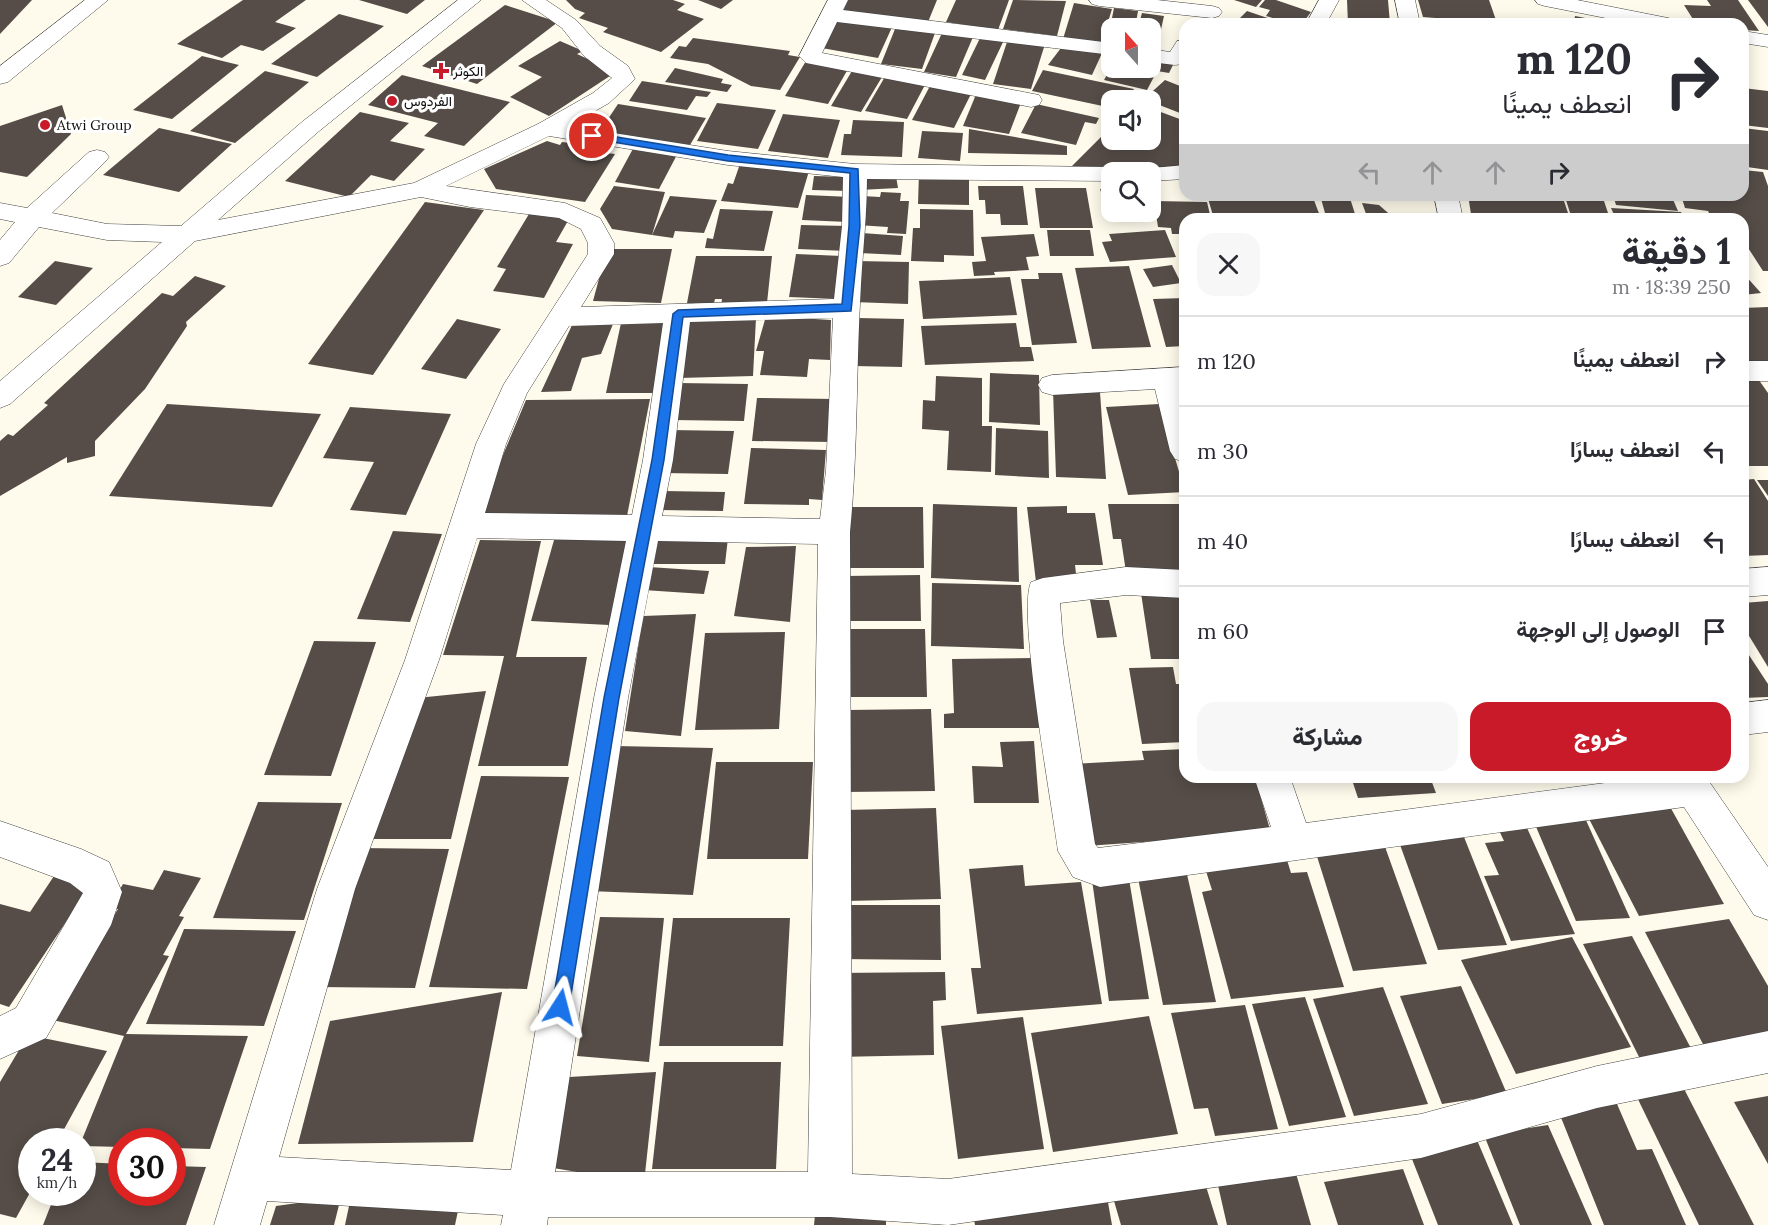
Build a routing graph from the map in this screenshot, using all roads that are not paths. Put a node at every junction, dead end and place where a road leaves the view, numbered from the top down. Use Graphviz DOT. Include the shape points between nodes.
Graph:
graph roads {
  1 [pos="98,0"];
  2 [pos="471,0"];
  3 [pos="532,0"];
  4 [pos="1099,0"];
  5 [pos="1329,0"];
  6 [pos="1405,0"];
  7 [pos="1545,0"];
  8 [pos="835,7"];
  9 [pos="1212,12"];
  10 [pos="1319,18"];
  11 [pos="1409,18"];
  12 [pos="1637,18"];
  13 [pos="1749,39"];
  14 [pos="1767,44"];
  15 [pos="1101,47"];
  16 [pos="1179,54"];
  17 [pos="1161,57"];
  18 [pos="0,77"];
  19 [pos="1031,99"];
  20 [pos="546,129"];
  21 [pos="97,157"];
  22 [pos="855,171"];
  23 [pos="1179,172"];
  24 [pos="1161,173"];
  25 [pos="1101,174"];
  26 [pos="421,189"];
  27 [pos="0,211"];
  28 [pos="33,217"];
  29 [pos="187,234"];
  30 [pos="0,257"];
  31 [pos="847,308"];
  32 [pos="678,314"];
  33 [pos="562,317"];
  34 [pos="1749,371"];
  35 [pos="1768,371"];
  36 [pos="1175,377"];
  37 [pos="1052,384"];
  38 [pos="0,397"];
  39 [pos="1179,407"];
  40 [pos="466,525"];
  41 [pos="642,529"];
  42 [pos="834,532"];
  43 [pos="1768,581"];
  44 [pos="1749,583"];
  45 [pos="1179,584"];
  46 [pos="1768,716"];
  47 [pos="1749,718"];
  48 [pos="1274,783"];
  49 [pos="1688,783"];
  50 [pos="0,839"];
  51 [pos="1294,841"];
  52 [pos="1768,900"];
  53 [pos="0,1038"];
  54 [pos="1768,1052"];
  55 [pos="252,1178"];
  56 [pos="830,1195"];
  57 [pos="527,1209"];
  58 [pos="237,1225"];
  1 -- 18 [label="street"];
  2 -- 29 [label="street" via="310,127"];
  3 -- 20 [label="street" via="569,24 624,79 601,98"];
  4 -- 9 [label="street"];
  5 -- 10 [label="street"];
  6 -- 11 [label="street"];
  7 -- 12 [label="street"];
  8 -- 15 [label="street"];
  8 -- 19 [label="street" via="810,56 814,58"];
  13 -- 14 [label="street"];
  16 -- 17 [label="street" via="1175,59"];
  20 -- 22 [label="street" via="728,158"];
  20 -- 26 [label="street"];
  21 -- 28 [label="street"];
  22 -- 25 [label="street"];
  22 -- 31 [label="street" via="855,226"];
  23 -- 24 [label="street"];
  26 -- 29 [label="street"];
  26 -- 33 [label="street" via="565,211 591,224 601,243 601,254"];
  27 -- 28 [label="street"];
  28 -- 29 [label="street" via="107,232"];
  28 -- 30 [label="street"];
  29 -- 38 [label="street"];
  31 -- 32 [label="street"];
  31 -- 42 [label="street" via="842,471"];
  32 -- 33 [label="street"];
  32 -- 41 [label="street" via="658,460"];
  33 -- 40 [label="street" via="514,391 491,444"];
  34 -- 35 [label="street"];
  36 -- 37 [label="street"];
  36 -- 39 [label="street"];
  40 -- 41 [label="street"];
  40 -- 55 [label="street" via="422,660 336,888"];
  41 -- 42 [label="street"];
  41 -- 57 [label="street"];
  42 -- 56 [label="street"];
  43 -- 44 [label="street"];
  45 -- 51 [label="street" via="1126,581 1043,592 1046,641 1077,851 1086,864 1100,868"];
  46 -- 47 [label="street"];
  48 -- 51 [label="street"];
  49 -- 51 [label="street"];
  49 -- 52 [label="street"];
  50 -- 53 [label="street" via="81,868 95,876 103,892 97,911 31,1023"];
  54 -- 56 [label="street" via="1597,1087 1421,1136 948,1202"];
  55 -- 57 [label="street"];
  55 -- 58 [label="street"];
  56 -- 57 [label="street"];
}
